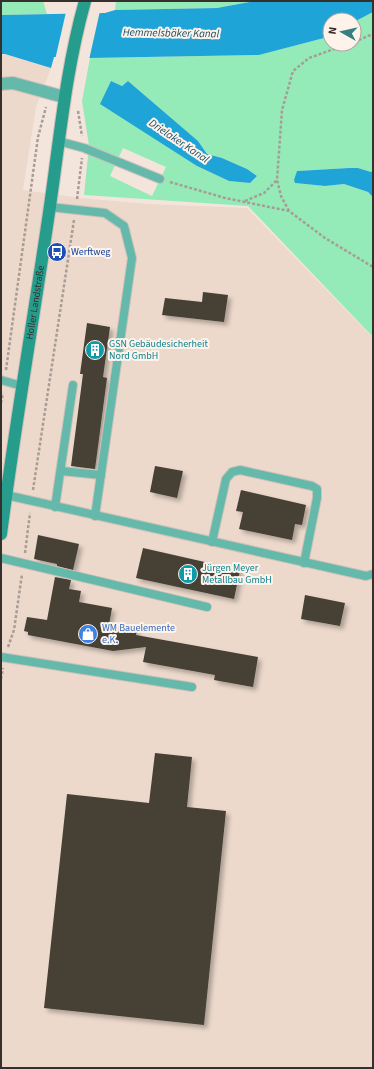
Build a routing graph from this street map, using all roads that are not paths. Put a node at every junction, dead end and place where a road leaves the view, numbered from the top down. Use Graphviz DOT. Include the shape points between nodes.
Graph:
graph roads {
  1 [pos="83,5"];
  2 [pos="1,84"];
  3 [pos="64,97"];
  4 [pos="58,141"];
  5 [pos="160,179"];
  6 [pos="50,207"];
  7 [pos="3,381"];
  8 [pos="73,385"];
  9 [pos="22,386"];
  10 [pos="61,471"];
  11 [pos="101,475"];
  12 [pos="6,495"];
  13 [pos="56,507"];
  14 [pos="95,516"];
  15 [pos="1,534"];
  16 [pos="212,542"];
  17 [pos="1,558"];
  18 [pos="304,563"];
  19 [pos="373,574"];
  20 [pos="207,607"];
  21 [pos="3,657"];
  22 [pos="192,687"];
  1 -- 3 [label="main road, Holler Landstraße"];
  2 -- 3 [label="street" via="13,83"];
  3 -- 4 [label="main road, Holler Landstraße"];
  4 -- 5 [label="lane" via="84,148"];
  4 -- 6 [label="main road, Holler Landstraße"];
  6 -- 9 [label="main road, Holler Landstraße"];
  6 -- 11 [label="lane" via="105,213 124,226 132,258"];
  7 -- 9 [label="lane"];
  8 -- 10 [label="lane"];
  9 -- 12 [label="main road, Holler Landstraße"];
  10 -- 11 [label="lane"];
  10 -- 13 [label="lane"];
  11 -- 14 [label="lane"];
  12 -- 13 [label="lane"];
  12 -- 15 [label="main road, Holler Landstraße"];
  13 -- 14 [label="lane"];
  14 -- 16 [label="lane"];
  16 -- 18 [label="lane"];
  16 -- 18 [label="lane" via="226,479 232,472 240,470 312,486 318,489"];
  17 -- 20 [label="lane"];
  18 -- 19 [label="lane" via="366,576"];
  21 -- 22 [label="lane"];
}
